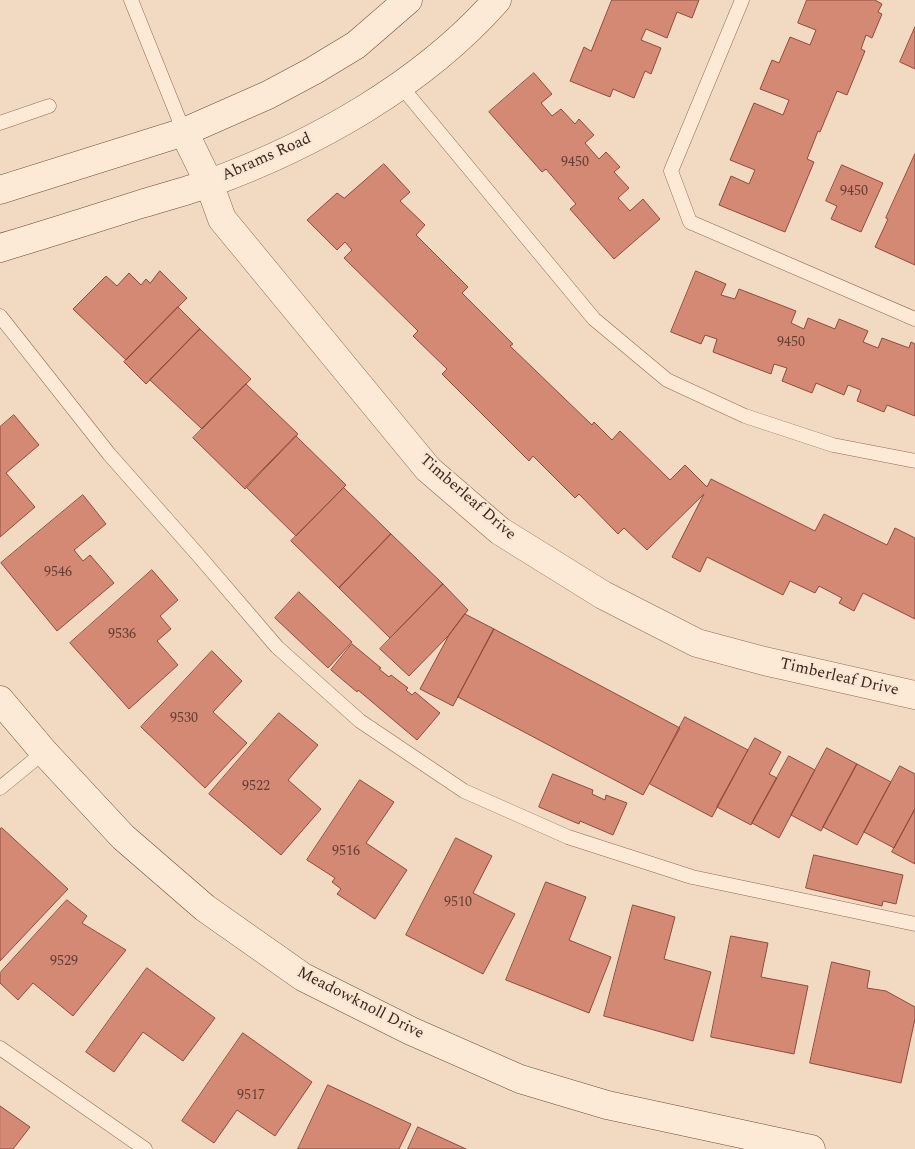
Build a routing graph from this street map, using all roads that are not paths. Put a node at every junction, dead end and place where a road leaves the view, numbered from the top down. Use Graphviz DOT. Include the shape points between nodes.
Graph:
graph roads {
  1 [pos="131,0"];
  2 [pos="408,0"];
  3 [pos="498,0"];
  4 [pos="742,0"];
  5 [pos="400,85"];
  6 [pos="49,106"];
  7 [pos="0,124"];
  8 [pos="184,132"];
  9 [pos="209,183"];
  10 [pos="0,190"];
  11 [pos="0,248"];
  12 [pos="0,316"];
  13 [pos="915,319"];
  14 [pos="915,461"];
  15 [pos="915,695"];
  16 [pos="0,700"];
  17 [pos="44,752"];
  18 [pos="0,788"];
  19 [pos="915,924"];
  20 [pos="0,1048"];
  21 [pos="145,1149"];
  22 [pos="811,1149"];
  1 -- 8 [label="lane"];
  2 -- 8 [label="street" via="356,45 313,71"];
  3 -- 5 [label="street, Abrams Road" via="429,64"];
  4 -- 13 [label="lane" via="671,171 690,222"];
  5 -- 9 [label="street, Abrams Road" via="300,145"];
  5 -- 14 [label="lane" via="594,318 667,380 745,416 824,442"];
  6 -- 7 [label="lane"];
  8 -- 9 [label="street, Timberleaf Drive"];
  8 -- 10 [label="street"];
  9 -- 11 [label="street, Abrams Road"];
  9 -- 15 [label="street, Timberleaf Drive" via="222,219 428,469 500,531 602,595 697,643"];
  12 -- 19 [label="lane" via="109,454 277,647 360,721 464,791 568,837 692,877"];
  16 -- 17 [label="street, Meadowknoll Drive"];
  17 -- 18 [label="lane"];
  17 -- 22 [label="street, Meadowknoll Drive" via="123,837 205,908 303,977 411,1031 520,1079 607,1105"];
  20 -- 21 [label="lane"];
}
